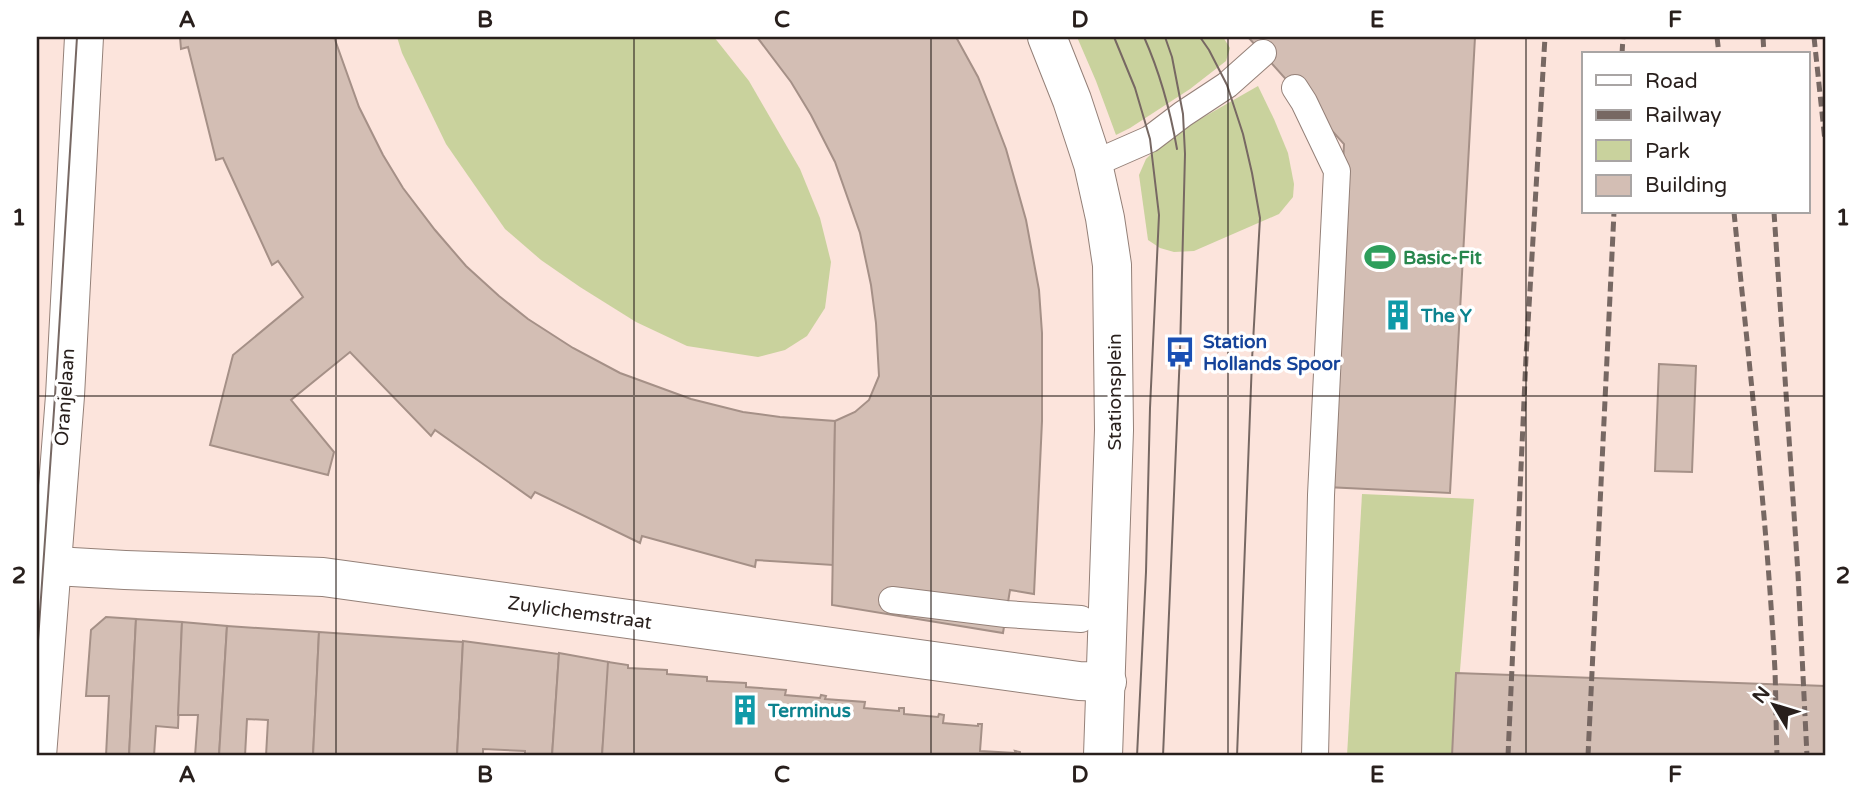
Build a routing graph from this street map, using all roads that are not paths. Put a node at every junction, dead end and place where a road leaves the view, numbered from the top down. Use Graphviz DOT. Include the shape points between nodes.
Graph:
graph roads {
  1 [pos="83,37"];
  2 [pos="1047,37"];
  3 [pos="1263,53"];
  4 [pos="1295,88"];
  5 [pos="1093,164"];
  6 [pos="51,395"];
  7 [pos="44,566"];
  8 [pos="892,600"];
  9 [pos="1081,619"];
  10 [pos="1093,682"];
  11 [pos="37,756"];
  12 [pos="1103,756"];
  13 [pos="1315,756"];
  1 -- 6 [label="street, Oranjelaan"];
  2 -- 5 [label="street, Stationsplein"];
  3 -- 5 [label="lane" via="1227,85 1150,139"];
  4 -- 13 [label="lane" via="1337,171 1321,495"];
  5 -- 10 [label="street, Stationsplein" via="1112,265 1114,430"];
  6 -- 7 [label="street, Oranjelaan"];
  7 -- 10 [label="street, Zuylichemstraat" via="323,577"];
  7 -- 11 [label="street, Oranjelaan"];
  8 -- 9 [label="lane"];
  10 -- 12 [label="street, Stationsplein"];
}
